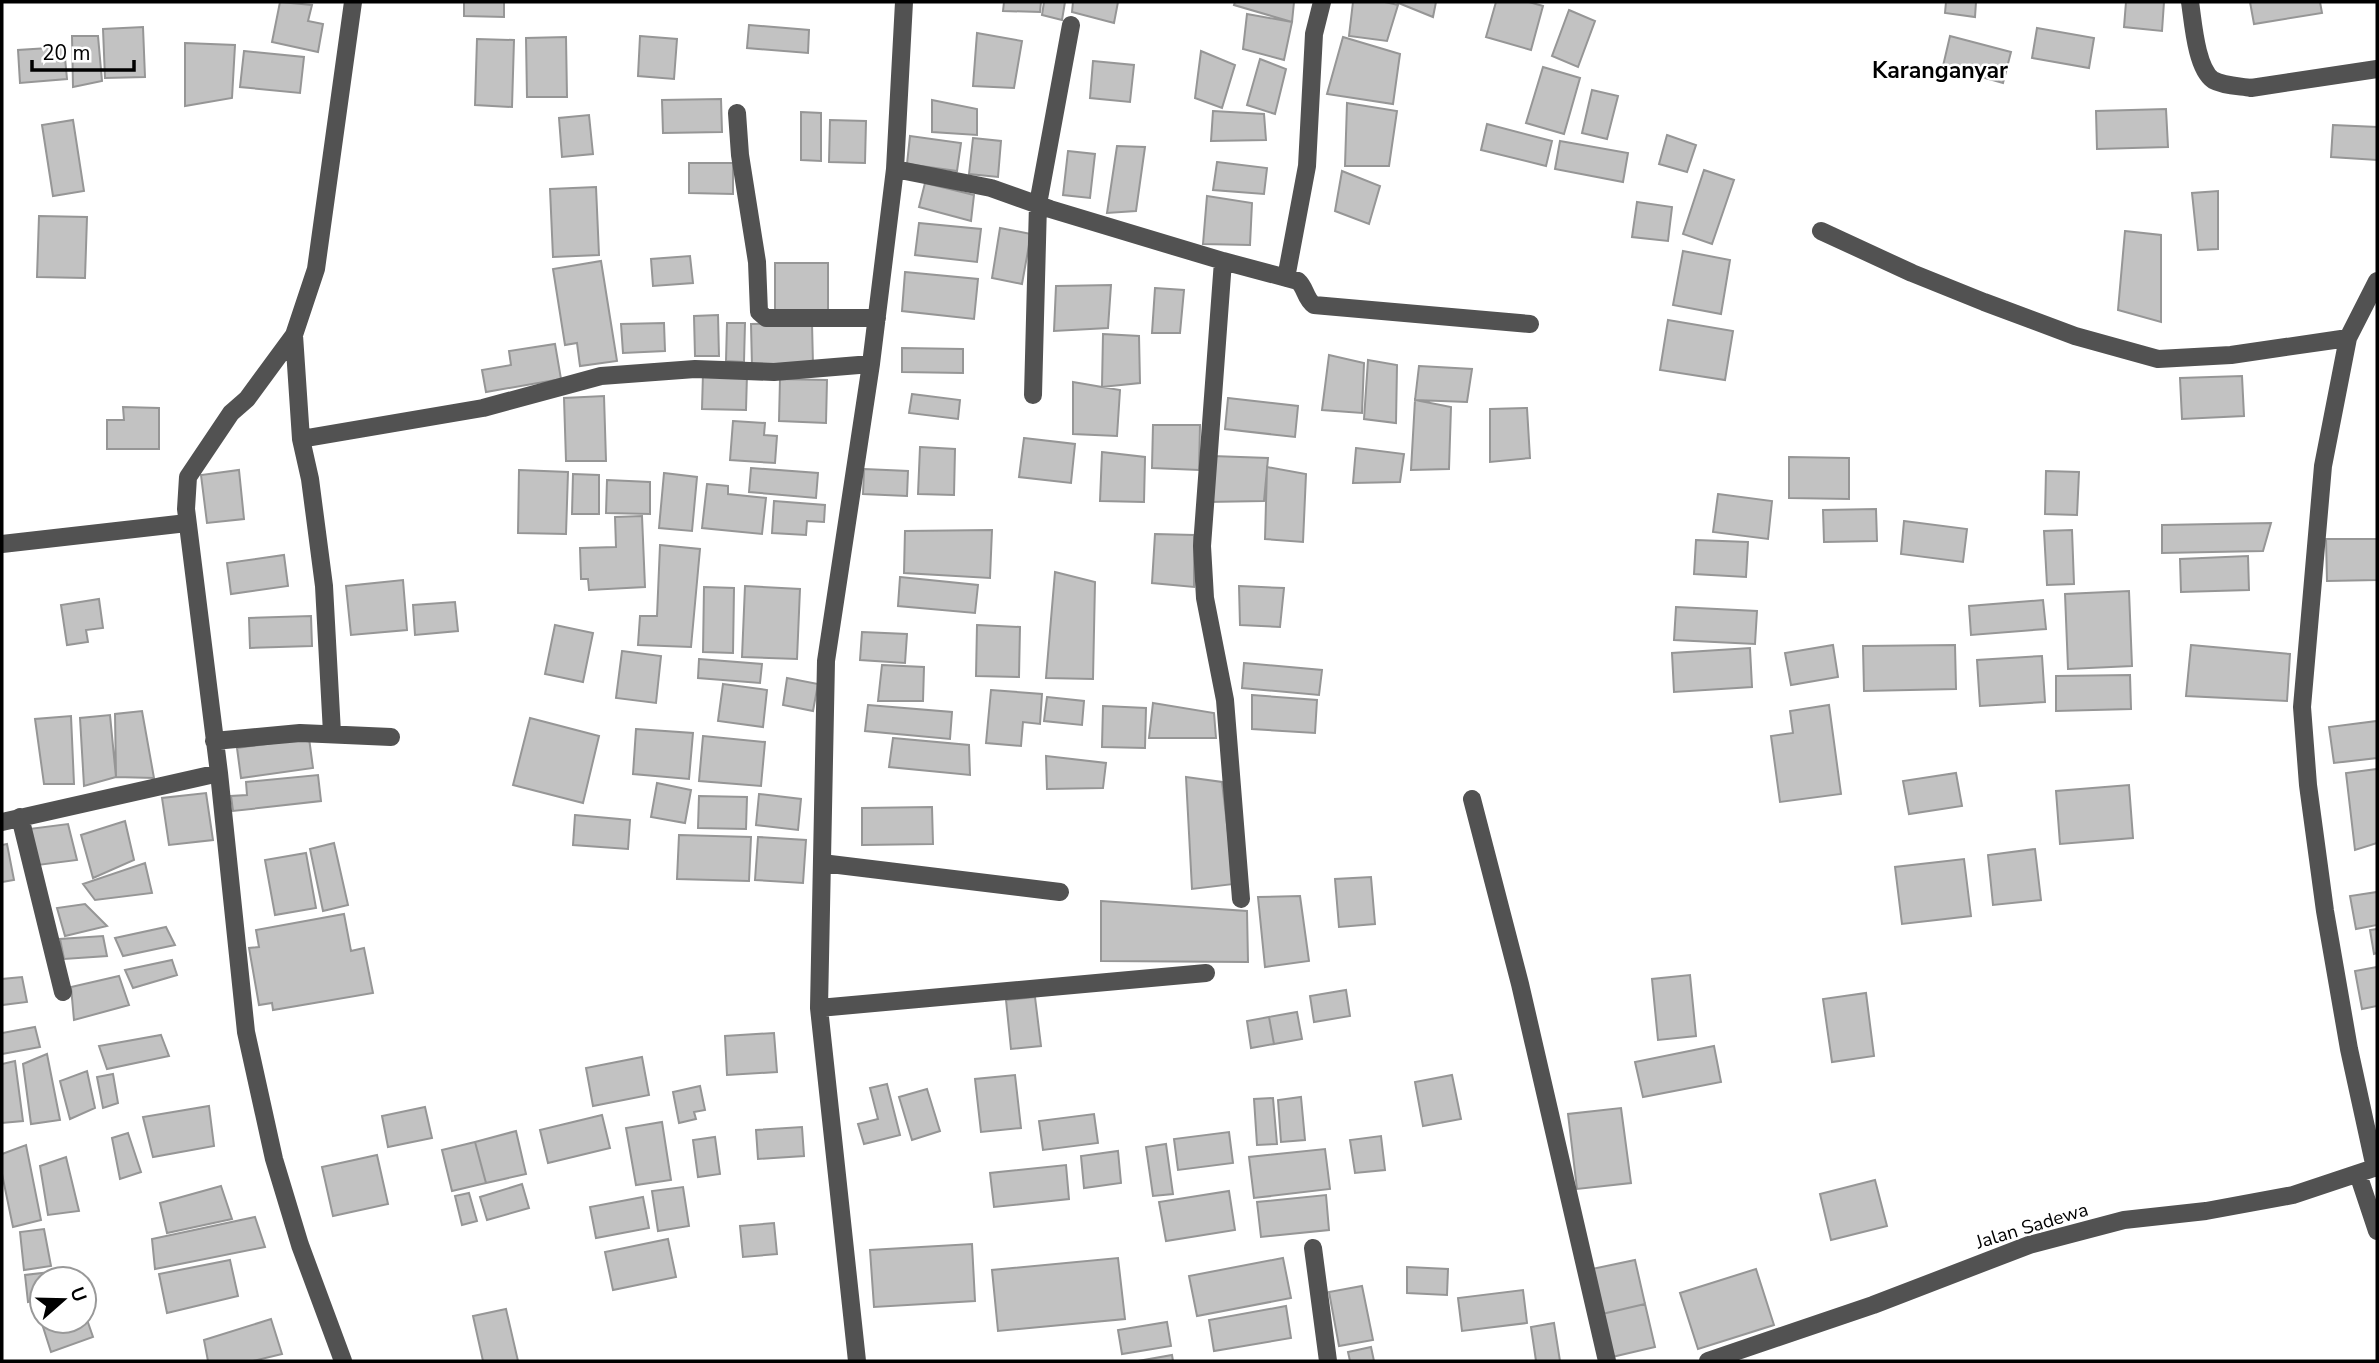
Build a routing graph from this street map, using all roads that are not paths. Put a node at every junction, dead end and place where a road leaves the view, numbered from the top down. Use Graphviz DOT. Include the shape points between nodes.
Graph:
graph roads {
  1 [pos="353,2"];
  2 [pos="904,2"];
  3 [pos="1322,2"];
  4 [pos="2190,2"];
  5 [pos="1071,25"];
  6 [pos="2377,69"];
  7 [pos="737,113"];
  8 [pos="895,169"];
  9 [pos="1038,204"];
  10 [pos="1821,231"];
  11 [pos="1223,261"];
  12 [pos="1286,278"];
  13 [pos="2376,284"];
  14 [pos="877,318"];
  15 [pos="1530,324"];
  16 [pos="294,335"];
  17 [pos="2348,338"];
  18 [pos="871,365"];
  19 [pos="1033,395"];
  20 [pos="301,439"];
  21 [pos="187,523"];
  22 [pos="2,544"];
  23 [pos="332,733"];
  24 [pos="391,737"];
  25 [pos="214,741"];
  26 [pos="219,773"];
  27 [pos="1472,799"];
  28 [pos="11,820"];
  29 [pos="822,863"];
  30 [pos="1060,892"];
  31 [pos="1241,899"];
  32 [pos="1206,972"];
  33 [pos="62,992"];
  34 [pos="819,1008"];
  35 [pos="2376,1167"];
  36 [pos="2358,1174"];
  37 [pos="2375,1225"];
  38 [pos="1313,1248"];
  39 [pos="343,1361"];
  40 [pos="857,1361"];
  41 [pos="1328,1361"];
  42 [pos="1607,1361"];
  43 [pos="1708,1361"];
  1 -- 16 [label="street" via="316,269"];
  2 -- 8 [label="street"];
  3 -- 12 [label="street" via="1314,34 1307,166"];
  4 -- 6 [label="street" via="2202,65 2212,79 2251,88"];
  5 -- 9 [label="street"];
  7 -- 14 [label="street" via="757,262 759,312 766,318"];
  8 -- 9 [label="street" via="984,186"];
  8 -- 14 [label="street"];
  9 -- 11 [label="street"];
  9 -- 19 [label="street"];
  10 -- 17 [label="street" via="1984,302 2075,336 2158,359 2231,355"];
  11 -- 12 [label="street"];
  11 -- 31 [label="street" via="1202,546 1205,598 1225,701"];
  12 -- 15 [label="street" via="1300,282 1314,305"];
  13 -- 17 [label="street"];
  14 -- 18 [label="street"];
  16 -- 20 [label="street"];
  16 -- 21 [label="street" via="247,399 231,413 188,477"];
  17 -- 35 [label="street" via="2323,466 2302,707 2325,911"];
  18 -- 20 [label="street" via="601,376 483,408"];
  18 -- 29 [label="street" via="826,661"];
  20 -- 23 [label="street" via="324,586"];
  21 -- 22 [label="street"];
  21 -- 25 [label="street"];
  23 -- 24 [label="street"];
  23 -- 25 [label="street"];
  25 -- 26 [label="street"];
  26 -- 28 [label="street"];
  26 -- 39 [label="street" via="246,1032 274,1159"];
  27 -- 42 [label="street"];
  28 -- 33 [label="street"];
  29 -- 30 [label="street"];
  29 -- 34 [label="street"];
  32 -- 34 [label="street"];
  34 -- 40 [label="street"];
  35 -- 36 [label="street, Jalan Sadewa"];
  36 -- 37 [label="street"];
  36 -- 43 [label="street, Jalan Sadewa" via="2293,1195 2123,1220 2029,1245"];
  38 -- 41 [label="street"];
}
